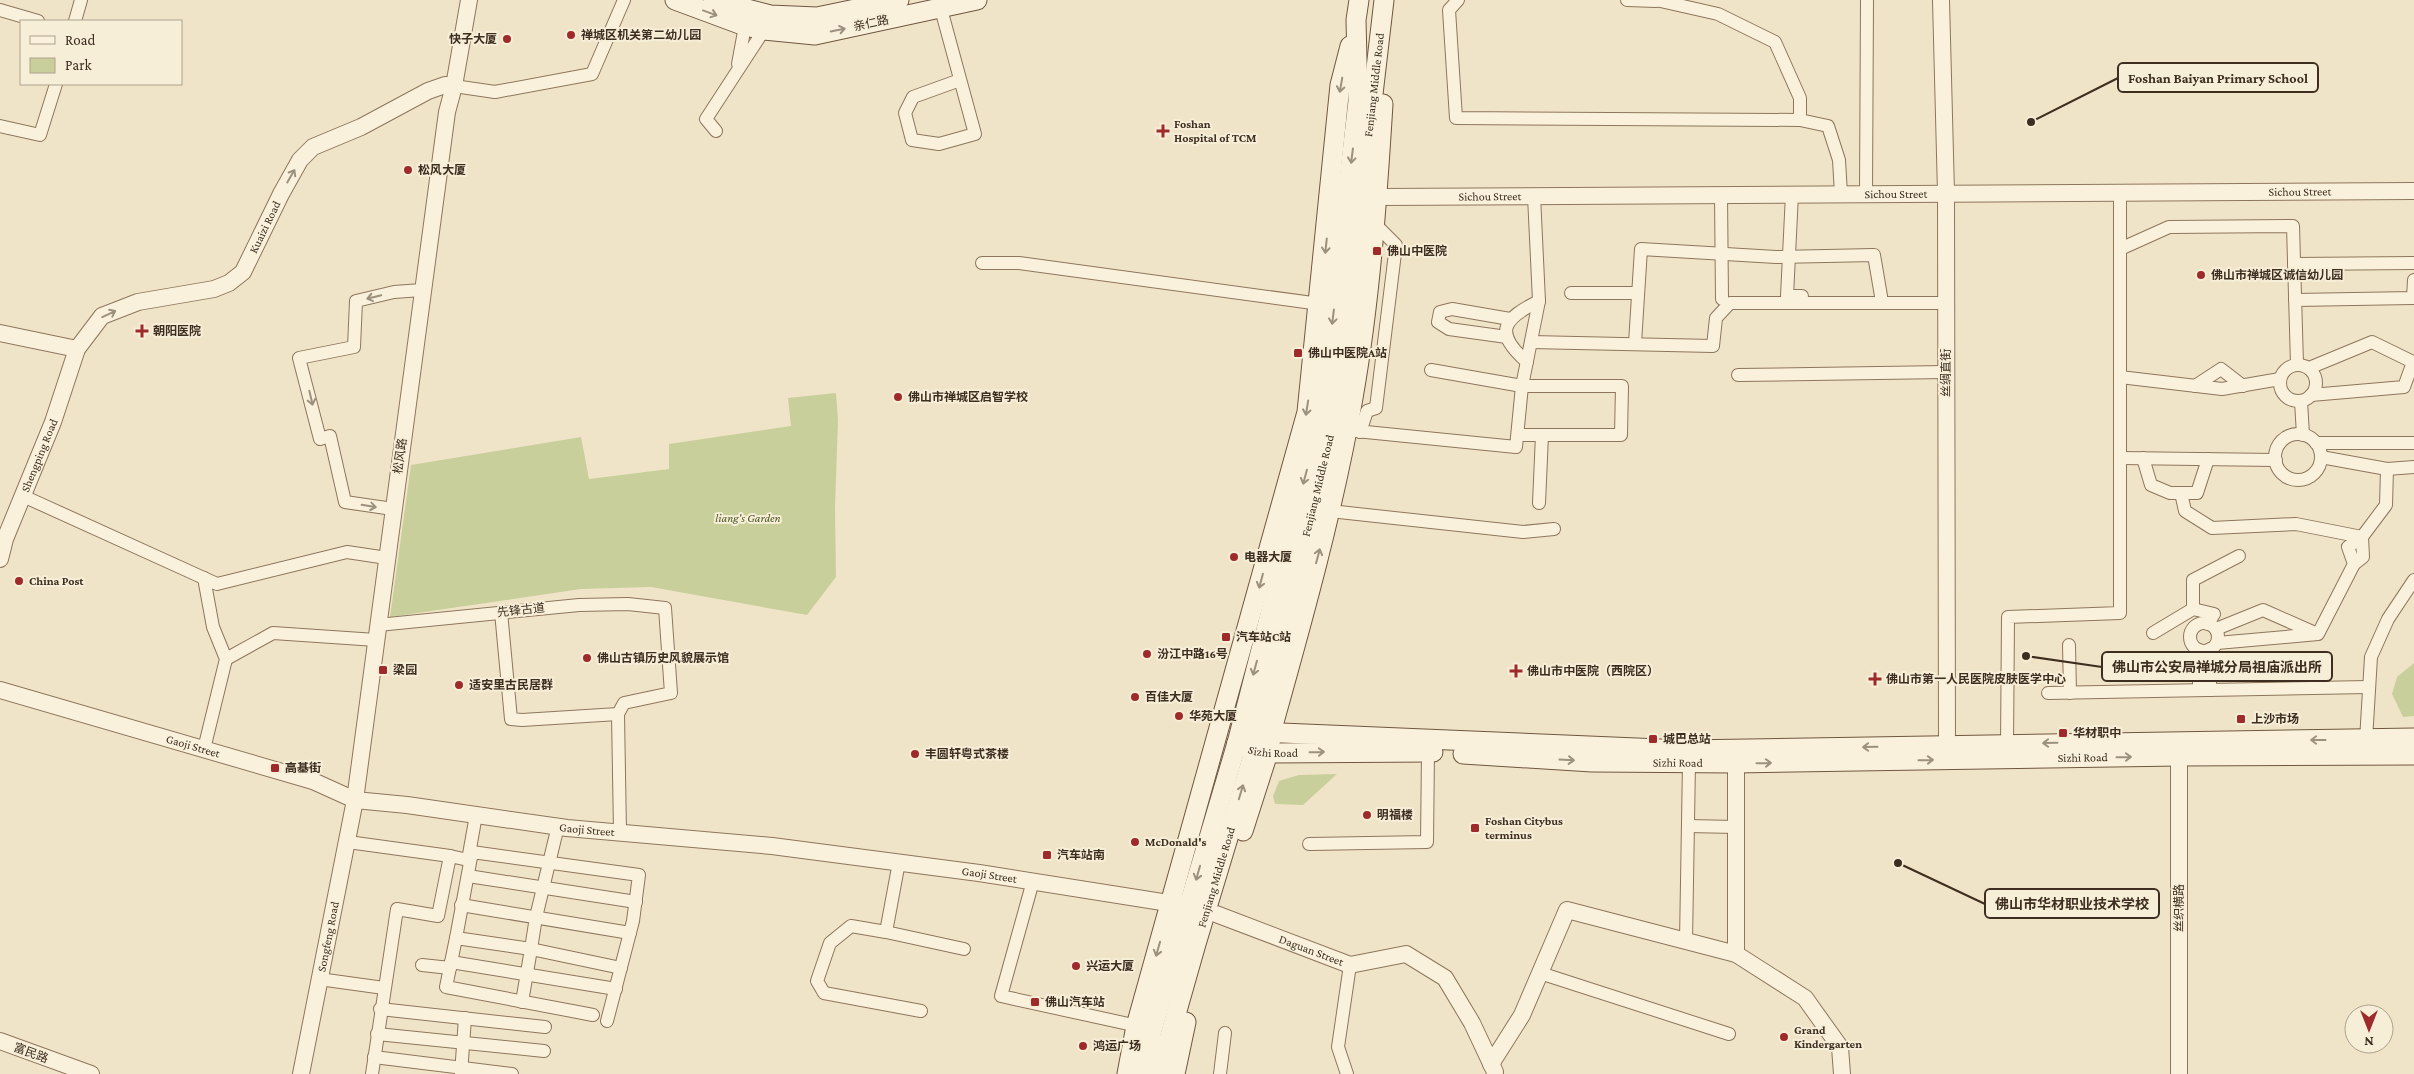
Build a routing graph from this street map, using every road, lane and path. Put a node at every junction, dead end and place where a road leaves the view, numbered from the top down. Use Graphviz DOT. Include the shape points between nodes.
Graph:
graph roads {
  1 [pos="82,0"];
  2 [pos="457,0"];
  3 [pos="469,0"];
  4 [pos="624,0"];
  5 [pos="674,0"];
  6 [pos="713,0"];
  7 [pos="899,0"];
  8 [pos="977,0"];
  9 [pos="1359,0"];
  10 [pos="1384,0"];
  11 [pos="1458,0"];
  12 [pos="1627,0"];
  13 [pos="1656,0"];
  14 [pos="1867,0"];
  15 [pos="1941,0"];
  16 [pos="941,9"];
  17 [pos="0,10"];
  18 [pos="758,14"];
  19 [pos="35,20"];
  20 [pos="74,20"];
  21 [pos="1356,20"];
  22 [pos="1378,51"];
  23 [pos="738,69"];
  24 [pos="960,80"];
  25 [pos="56,85"];
  26 [pos="450,86"];
  27 [pos="1800,120"];
  28 [pos="0,126"];
  29 [pos="716,130"];
  30 [pos="2414,191"];
  31 [pos="2120,192"];
  32 [pos="1866,193"];
  33 [pos="1946,193"];
  34 [pos="1721,194"];
  35 [pos="1792,194"];
  36 [pos="1841,194"];
  37 [pos="1534,196"];
  38 [pos="1378,198"];
  39 [pos="2120,249"];
  40 [pos="1720,254"];
  41 [pos="1788,257"];
  42 [pos="982,263"];
  43 [pos="2414,263"];
  44 [pos="2294,264"];
  45 [pos="2414,280"];
  46 [pos="422,290"];
  47 [pos="1571,293"];
  48 [pos="1638,293"];
  49 [pos="1881,296"];
  50 [pos="1914,297"];
  51 [pos="1722,299"];
  52 [pos="2295,300"];
  53 [pos="1539,301"];
  54 [pos="1946,303"];
  55 [pos="1320,304"];
  56 [pos="1510,319"];
  57 [pos="0,333"];
  58 [pos="1507,337"];
  59 [pos="1531,342"];
  60 [pos="1635,343"];
  61 [pos="77,349"];
  62 [pos="1527,362"];
  63 [pos="2303,366"];
  64 [pos="1431,370"];
  65 [pos="1946,372"];
  66 [pos="1738,375"];
  67 [pos="2120,377"];
  68 [pos="2280,379"];
  69 [pos="1522,386"];
  70 [pos="2195,386"];
  71 [pos="2243,386"];
  72 [pos="2306,398"];
  73 [pos="1353,431"];
  74 [pos="1518,435"];
  75 [pos="1542,435"];
  76 [pos="2303,435"];
  77 [pos="2316,443"];
  78 [pos="2414,443"];
  79 [pos="2321,457"];
  80 [pos="2120,458"];
  81 [pos="2143,458"];
  82 [pos="2208,459"];
  83 [pos="2276,460"];
  84 [pos="2414,467"];
  85 [pos="2387,469"];
  86 [pos="2181,493"];
  87 [pos="23,496"];
  88 [pos="1539,503"];
  89 [pos="393,509"];
  90 [pos="1330,510"];
  91 [pos="1554,529"];
  92 [pos="2362,537"];
  93 [pos="2239,556"];
  94 [pos="386,558"];
  95 [pos="0,559"];
  96 [pos="204,578"];
  97 [pos="2414,580"];
  98 [pos="2192,609"];
  99 [pos="501,612"];
  100 [pos="2212,626"];
  101 [pos="377,632"];
  102 [pos="2153,633"];
  103 [pos="2318,634"];
  104 [pos="2069,645"];
  105 [pos="2209,647"];
  106 [pos="226,659"];
  107 [pos="2368,687"];
  108 [pos="0,690"];
  109 [pos="2205,690"];
  110 [pos="2048,693"];
  111 [pos="2070,693"];
  112 [pos="618,714"];
  113 [pos="1267,726"];
  114 [pos="2414,738"];
  115 [pos="1236,743"];
  116 [pos="2007,745"];
  117 [pos="1947,746"];
  118 [pos="2369,747"];
  119 [pos="2179,748"];
  120 [pos="204,750"];
  121 [pos="1261,752"];
  122 [pos="1428,752"];
  123 [pos="2414,753"];
  124 [pos="1689,763"];
  125 [pos="1736,763"];
  126 [pos="2414,768"];
  127 [pos="354,800"];
  128 [pos="476,814"];
  129 [pos="558,826"];
  130 [pos="1688,826"];
  131 [pos="1736,827"];
  132 [pos="620,832"];
  133 [pos="348,842"];
  134 [pos="1309,844"];
  135 [pos="450,856"];
  136 [pos="899,862"];
  137 [pos="550,863"];
  138 [pos="468,876"];
  139 [pos="1033,880"];
  140 [pos="544,888"];
  141 [pos="636,902"];
  142 [pos="461,905"];
  143 [pos="1180,905"];
  144 [pos="1216,914"];
  145 [pos="536,917"];
  146 [pos="886,932"];
  147 [pos="630,933"];
  148 [pos="456,938"];
  149 [pos="1686,941"];
  150 [pos="530,949"];
  151 [pos="964,949"];
  152 [pos="1736,954"];
  153 [pos="422,965"];
  154 [pos="451,965"];
  155 [pos="1350,965"];
  156 [pos="621,968"];
  157 [pos="526,974"];
  158 [pos="1540,974"];
  159 [pos="319,978"];
  160 [pos="384,988"];
  161 [pos="616,989"];
  162 [pos="522,1002"];
  163 [pos="380,1009"];
  164 [pos="921,1011"];
  165 [pos="593,1015"];
  166 [pos="465,1018"];
  167 [pos="607,1021"];
  168 [pos="545,1027"];
  169 [pos="1144,1028"];
  170 [pos="1225,1033"];
  171 [pos="377,1034"];
  172 [pos="1729,1034"];
  173 [pos="0,1041"];
  174 [pos="463,1043"];
  175 [pos="544,1051"];
  176 [pos="374,1057"];
  177 [pos="1493,1069"];
  178 [pos="461,1070"];
  179 [pos="91,1074"];
  180 [pos="301,1074"];
  181 [pos="372,1074"];
  182 [pos="512,1074"];
  183 [pos="1127,1074"];
  184 [pos="1143,1074"];
  185 [pos="1160,1074"];
  186 [pos="1175,1074"];
  187 [pos="1220,1074"];
  188 [pos="1347,1074"];
  189 [pos="1842,1074"];
  190 [pos="2179,1074"];
  1 -- 20 [label="street"];
  2 -- 26 [label="street"];
  3 -- 26 [label="street"];
  4 -- 26 [label="street" via="592,74 495,92"];
  5 -- 18 [label="main road, one-way"];
  6 -- 18 [label="main road"];
  7 -- 18 [label="main road, 亲仁路" via="817,17"];
  8 -- 16 [label="main road, 亲仁路"];
  9 -- 21 [label="main road, Fenjiang Middle Road"];
  10 -- 22 [label="main road, Fenjiang Middle Road"];
  11 -- 27 [label="street" via="1449,10 1456,118"];
  12 -- 13 [label="street"];
  13 -- 27 [label="street" via="1718,14 1775,42 1800,98"];
  14 -- 32 [label="street"];
  15 -- 33 [label="street, 丝绸直街"];
  18 -- 16 [label="main road, 亲仁路, one-way" via="815,35"];
  16 -- 24 [label="street"];
  17 -- 19 [label="street"];
  18 -- 23 [label="street"];
  18 -- 23 [label="street"];
  21 -- 55 [label="main road, one-way" via="1340,85"];
  21 -- 115 [label="main road, Fenjiang Middle Road, one-way" via="1358,101 1322,412"];
  22 -- 38 [label="main road" via="1384,102"];
  22 -- 113 [label="main road, Fenjiang Middle Road" via="1336,411"];
  23 -- 29 [label="street" via="706,119"];
  24 -- 24 [label="street" via="975,134 939,144 912,140 906,113 913,97"];
  25 -- 28 [label="street" via="40,135"];
  26 -- 46 [label="street, 松风路"];
  61 -- 26 [label="street, Kuaizi Road, one-way" via="102,316 138,302 214,289 229,283 243,272 300,160 313,147 361,127 428,91"];
  27 -- 36 [label="street" via="1828,126 1839,160"];
  30 -- 31 [label="street, Sichou Street"];
  31 -- 33 [label="street, Sichou Street"];
  31 -- 39 [label="street"];
  32 -- 33 [label="street, Sichou Street"];
  32 -- 36 [label="street, Sichou Street"];
  33 -- 54 [label="street, 丝绸直街"];
  34 -- 35 [label="street, Sichou Street"];
  34 -- 37 [label="street, Sichou Street"];
  34 -- 40 [label="street"];
  35 -- 36 [label="street, Sichou Street"];
  35 -- 41 [label="street"];
  37 -- 38 [label="street, Sichou Street"];
  37 -- 53 [label="street"];
  38 -- 73 [label="main road" via="1354,388"];
  39 -- 44 [label="street" via="2169,227 2293,226"];
  39 -- 67 [label="street"];
  40 -- 41 [label="street"];
  40 -- 48 [label="street" via="1641,249"];
  40 -- 51 [label="street"];
  41 -- 49 [label="street" via="1874,255"];
  41 -- 49 [label="street" via="1787,296"];
  42 -- 55 [label="street" via="1019,263"];
  43 -- 44 [label="street"];
  44 -- 52 [label="street"];
  45 -- 52 [label="street" via="2414,298"];
  46 -- 89 [label="street, 松风路"];
  46 -- 89 [label="street, one-way" via="394,292 356,301 354,347 299,358 320,439 330,436 345,502"];
  47 -- 48 [label="street"];
  48 -- 60 [label="street"];
  49 -- 50 [label="street"];
  52 -- 63 [label="street"];
  53 -- 56 [label="street"];
  53 -- 59 [label="street"];
  54 -- 60 [label="street" via="1730,303 1716,318 1713,346"];
  54 -- 65 [label="street, 丝绸直街"];
  55 -- 143 [label="main road, one-way" via="1307,412"];
  56 -- 58 [label="street"];
  56 -- 58 [label="street" via="1452,309 1440,312 1438,322 1449,329"];
  57 -- 61 [label="street"];
  58 -- 62 [label="street" via="1511,347"];
  59 -- 60 [label="street"];
  59 -- 62 [label="street"];
  61 -- 87 [label="street, Shengping Road" via="53,422"];
  62 -- 69 [label="street"];
  63 -- 68 [label="street" via="2286,369"];
  63 -- 72 [label="street" via="2316,378 2315,390"];
  63 -- 72 [label="street" via="2372,342 2414,362 2404,388"];
  64 -- 69 [label="street"];
  65 -- 66 [label="street"];
  65 -- 117 [label="street, 丝绸直街"];
  67 -- 70 [label="street"];
  67 -- 80 [label="street"];
  68 -- 71 [label="street"];
  68 -- 72 [label="street" via="2281,390 2289,399"];
  69 -- 74 [label="street"];
  69 -- 75 [label="street" via="1622,386 1621,435"];
  70 -- 71 [label="street" via="2222,389"];
  70 -- 71 [label="street" via="2221,369"];
  72 -- 76 [label="street"];
  73 -- 74 [label="street" via="1516,447"];
  73 -- 90 [label="main road"];
  74 -- 75 [label="street"];
  75 -- 88 [label="street"];
  76 -- 77 [label="street"];
  76 -- 83 [label="street" via="2283,441"];
  77 -- 78 [label="street"];
  77 -- 79 [label="street"];
  79 -- 83 [label="street" via="2316,472 2303,480 2288,478"];
  79 -- 85 [label="street"];
  80 -- 81 [label="street"];
  80 -- 116 [label="street" via="2120,613 2008,617"];
  81 -- 82 [label="street"];
  81 -- 86 [label="street" via="2150,485 2170,493"];
  82 -- 83 [label="street"];
  82 -- 86 [label="street" via="2197,493"];
  84 -- 85 [label="street"];
  85 -- 92 [label="street" via="2386,505"];
  86 -- 92 [label="street" via="2185,512 2212,528 2296,524"];
  87 -- 95 [label="street, Shengping Road"];
  87 -- 96 [label="street"];
  89 -- 94 [label="street, 松风路"];
  90 -- 91 [label="street" via="1523,532"];
  113 -- 90 [label="main road, one-way"];
  92 -- 103 [label="street" via="2348,547 2354,564"];
  93 -- 98 [label="street" via="2192,580"];
  94 -- 96 [label="street" via="348,552 217,584"];
  94 -- 101 [label="street, 松风路"];
  96 -- 106 [label="street" via="212,627"];
  97 -- 107 [label="street" via="2388,619 2371,657"];
  98 -- 100 [label="street" via="2214,614"];
  98 -- 102 [label="street"];
  99 -- 101 [label="street, 先锋古道"];
  99 -- 112 [label="street" via="512,719"];
  99 -- 112 [label="street, 先锋古道" via="589,604 665,608 671,693 624,703"];
  100 -- 103 [label="street" via="2263,610"];
  100 -- 105 [label="street"];
  100 -- 105 [label="street" via="2199,624 2192,630 2192,644"];
  101 -- 106 [label="street, 先锋古道" via="273,632"];
  101 -- 127 [label="street, 松风路"];
  103 -- 105 [label="street"];
  104 -- 111 [label="street"];
  105 -- 109 [label="street"];
  106 -- 120 [label="street"];
  107 -- 109 [label="street"];
  107 -- 118 [label="street"];
  108 -- 120 [label="street, Gaoji Street"];
  109 -- 111 [label="street"];
  110 -- 111 [label="street"];
  112 -- 132 [label="street"];
  113 -- 115 [label="main road, Sizhi Road"];
  117 -- 113 [label="main road, Sizhi Road, one-way" via="1684,750 1511,744 1490,733"];
  113 -- 121 [label="main road, Fenjiang Middle Road"];
  114 -- 118 [label="main road"];
  115 -- 121 [label="main road, Sizhi Road"];
  115 -- 143 [label="main road, Fenjiang Middle Road, one-way"];
  116 -- 117 [label="main road, Sizhi Road"];
  119 -- 116 [label="main road, Sizhi Road, one-way"];
  118 -- 119 [label="main road, Sizhi Road"];
  118 -- 123 [label="main road, Sizhi Road"];
  118 -- 126 [label="main road"];
  125 -- 119 [label="main road, Sizhi Road, one-way"];
  119 -- 190 [label="street, 丝织横路"];
  120 -- 127 [label="street, Gaoji Street" via="313,781"];
  121 -- 122 [label="main road, Sizhi Road, one-way"];
  121 -- 144 [label="main road"];
  185 -- 121 [label="main road, Fenjiang Middle Road, one-way" via="1196,944"];
  122 -- 124 [label="main road, Sizhi Road, one-way" via="1592,762"];
  122 -- 134 [label="street" via="1427,842"];
  124 -- 125 [label="main road, Sizhi Road"];
  124 -- 130 [label="street"];
  125 -- 131 [label="street"];
  127 -- 128 [label="street, Gaoji Street"];
  127 -- 133 [label="street, Songfeng Road"];
  128 -- 129 [label="street, Gaoji Street"];
  128 -- 135 [label="street" via="468,860"];
  129 -- 132 [label="street, Gaoji Street"];
  129 -- 137 [label="street"];
  130 -- 131 [label="street"];
  130 -- 149 [label="street"];
  131 -- 152 [label="street"];
  132 -- 136 [label="street, Gaoji Street"];
  133 -- 135 [label="street"];
  133 -- 159 [label="street, Songfeng Road"];
  135 -- 160 [label="street" via="438,916 397,909"];
  136 -- 139 [label="street, Gaoji Street"];
  136 -- 146 [label="street"];
  137 -- 138 [label="street" via="472,852"];
  137 -- 140 [label="street"];
  137 -- 141 [label="street" via="640,875"];
  138 -- 140 [label="street"];
  138 -- 142 [label="street"];
  139 -- 143 [label="street, Gaoji Street"];
  139 -- 169 [label="street" via="1001,996"];
  140 -- 141 [label="street"];
  140 -- 145 [label="street"];
  141 -- 147 [label="street"];
  142 -- 145 [label="street"];
  142 -- 148 [label="street"];
  143 -- 169 [label="main road, one-way"];
  144 -- 155 [label="street, Daguan Street"];
  144 -- 186 [label="main road"];
  145 -- 147 [label="street"];
  145 -- 150 [label="street"];
  146 -- 151 [label="street"];
  146 -- 164 [label="street" via="851,926 830,943 817,982 824,993"];
  147 -- 156 [label="street"];
  148 -- 150 [label="street"];
  148 -- 154 [label="street"];
  149 -- 152 [label="street"];
  149 -- 158 [label="street" via="1567,910"];
  150 -- 156 [label="street"];
  150 -- 157 [label="street"];
  152 -- 189 [label="street" via="1805,998 1840,1048"];
  153 -- 154 [label="street"];
  154 -- 157 [label="street"];
  154 -- 162 [label="street" via="446,987"];
  155 -- 177 [label="street, Daguan Street" via="1406,954 1445,978 1472,1023"];
  155 -- 188 [label="street" via="1338,1047"];
  156 -- 161 [label="street"];
  157 -- 161 [label="street"];
  157 -- 162 [label="street"];
  158 -- 172 [label="street"];
  158 -- 177 [label="street"];
  159 -- 160 [label="street"];
  159 -- 180 [label="street, Songfeng Road"];
  160 -- 163 [label="street"];
  161 -- 167 [label="street"];
  162 -- 165 [label="street"];
  163 -- 166 [label="street"];
  163 -- 171 [label="street"];
  166 -- 168 [label="street"];
  166 -- 174 [label="street"];
  169 -- 183 [label="main road"];
  169 -- 184 [label="main road"];
  170 -- 187 [label="street"];
  171 -- 174 [label="street"];
  171 -- 176 [label="street"];
  173 -- 179 [label="street, 富民路"];
  174 -- 175 [label="street"];
  174 -- 178 [label="street"];
  176 -- 178 [label="street"];
  176 -- 181 [label="street"];
  178 -- 182 [label="street"];
}
